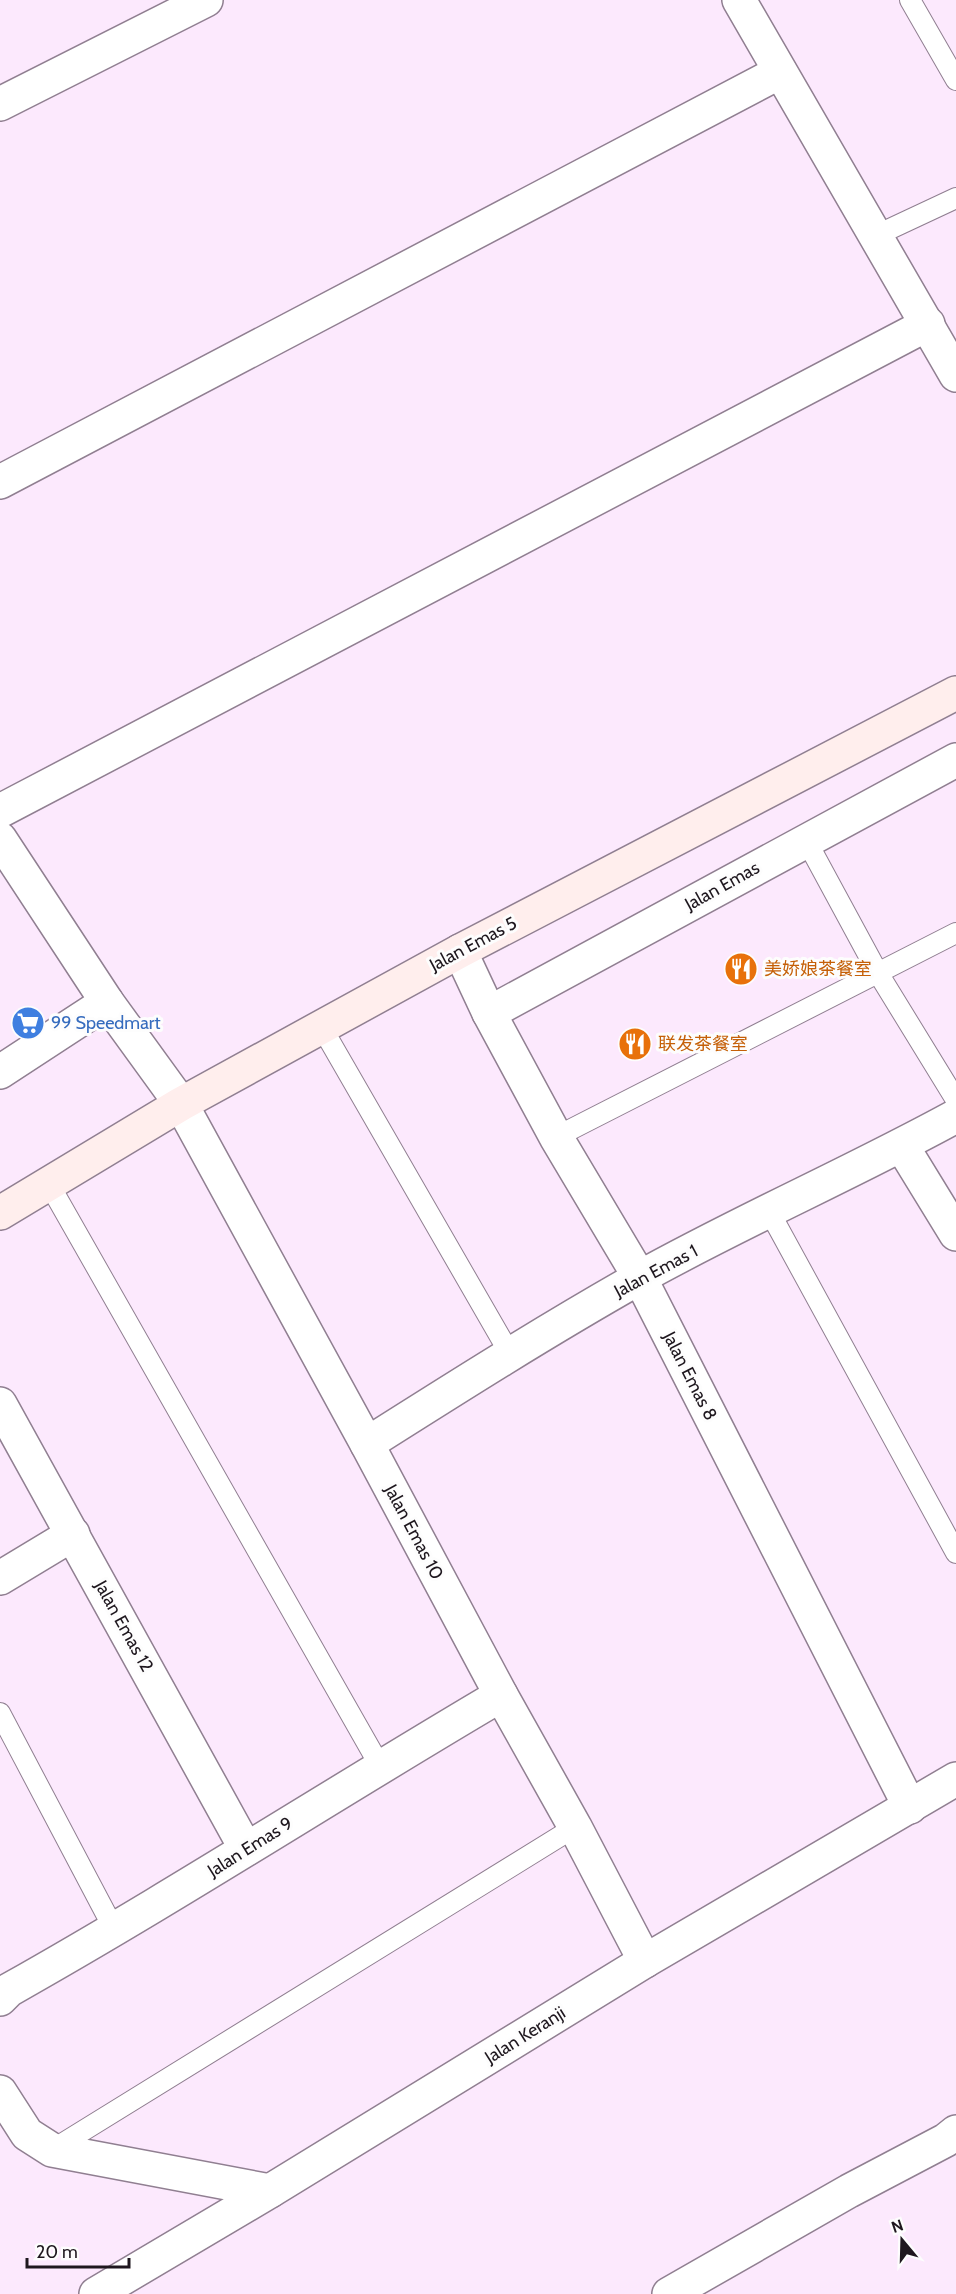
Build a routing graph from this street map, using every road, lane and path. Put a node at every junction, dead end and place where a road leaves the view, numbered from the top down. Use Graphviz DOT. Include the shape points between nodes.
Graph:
graph roads {
  1 [pos="206,0"];
  2 [pos="739,0"];
  3 [pos="910,0"];
  4 [pos="780,72"];
  5 [pos="956,80"];
  6 [pos="0,104"];
  7 [pos="956,198"];
  8 [pos="877,235"];
  9 [pos="928,324"];
  10 [pos="956,375"];
  11 [pos="0,483"];
  12 [pos="956,693"];
  13 [pos="956,760"];
  14 [pos="0,811"];
  15 [pos="0,839"];
  16 [pos="806,840"];
  17 [pos="956,933"];
  18 [pos="460,951"];
  19 [pos="878,973"];
  20 [pos="107,1002"];
  21 [pos="489,1012"];
  22 [pos="321,1026"];
  23 [pos="0,1072"];
  24 [pos="956,1100"];
  25 [pos="181,1104"];
  26 [pos="956,1116"];
  27 [pos="556,1137"];
  28 [pos="902,1146"];
  29 [pos="49,1184"];
  30 [pos="769,1211"];
  31 [pos="0,1213"];
  32 [pos="956,1234"];
  33 [pos="640,1278"];
  34 [pos="510,1354"];
  35 [pos="0,1405"];
  36 [pos="367,1444"];
  37 [pos="73,1534"];
  38 [pos="956,1553"];
  39 [pos="0,1578"];
  40 [pos="501,1695"];
  41 [pos="0,1713"];
  42 [pos="380,1766"];
  43 [pos="956,1779"];
  44 [pos="910,1807"];
  45 [pos="574,1827"];
  46 [pos="246,1849"];
  47 [pos="115,1931"];
  48 [pos="645,1961"];
  49 [pos="3,1988"];
  50 [pos="0,2092"];
  51 [pos="956,2132"];
  52 [pos="52,2150"];
  53 [pos="270,2191"];
  54 [pos="96,2294"];
  55 [pos="669,2294"];
  1 -- 6 [label="street"];
  2 -- 4 [label="street"];
  3 -- 5 [label="lane"];
  4 -- 8 [label="street"];
  4 -- 11 [label="street"];
  7 -- 8 [label="lane"];
  8 -- 9 [label="street"];
  9 -- 10 [label="street"];
  9 -- 14 [label="street"];
  12 -- 18 [label="street, Jalan Emas 5"];
  13 -- 16 [label="street, Jalan Emas"];
  15 -- 20 [label="street, Jalan Emas 10"];
  16 -- 19 [label="lane"];
  16 -- 21 [label="street, Jalan Emas"];
  17 -- 19 [label="lane"];
  18 -- 21 [label="street, Jalan Emas 8"];
  18 -- 22 [label="street, Jalan Emas 5"];
  19 -- 24 [label="lane"];
  19 -- 27 [label="lane"];
  20 -- 23 [label="street"];
  20 -- 25 [label="street, Jalan Emas 10"];
  21 -- 27 [label="street, Jalan Emas 8"];
  22 -- 25 [label="street, Jalan Emas 5"];
  22 -- 34 [label="lane"];
  25 -- 29 [label="street, Jalan Emas 5"];
  25 -- 36 [label="street, Jalan Emas 10"];
  26 -- 28 [label="street, Jalan Emas 1"];
  27 -- 33 [label="street, Jalan Emas 8"];
  28 -- 30 [label="street, Jalan Emas 1"];
  28 -- 32 [label="street"];
  29 -- 31 [label="street, Jalan Emas 5"];
  29 -- 42 [label="lane"];
  30 -- 33 [label="street, Jalan Emas 1"];
  30 -- 38 [label="lane"];
  33 -- 34 [label="street, Jalan Emas 1"];
  33 -- 44 [label="street, Jalan Emas 8"];
  34 -- 36 [label="street, Jalan Emas 1"];
  35 -- 37 [label="street, Jalan Emas 12"];
  36 -- 40 [label="street, Jalan Emas 10"];
  37 -- 39 [label="street"];
  37 -- 46 [label="street, Jalan Emas 12"];
  40 -- 42 [label="street, Jalan Emas 9"];
  40 -- 45 [label="street, Jalan Emas 10"];
  41 -- 47 [label="lane"];
  42 -- 46 [label="street, Jalan Emas 9"];
  43 -- 44 [label="street, Jalan Keranji"];
  44 -- 48 [label="street, Jalan Keranji"];
  45 -- 48 [label="street, Jalan Emas 10"];
  45 -- 52 [label="lane"];
  46 -- 47 [label="street, Jalan Emas 9"];
  47 -- 49 [label="street, Jalan Emas 9"];
  48 -- 53 [label="street, Jalan Keranji"];
  50 -- 52 [label="street" via="27,2134"];
  51 -- 55 [label="street"];
  52 -- 53 [label="street"];
  53 -- 54 [label="street, Jalan Keranji"];
}
